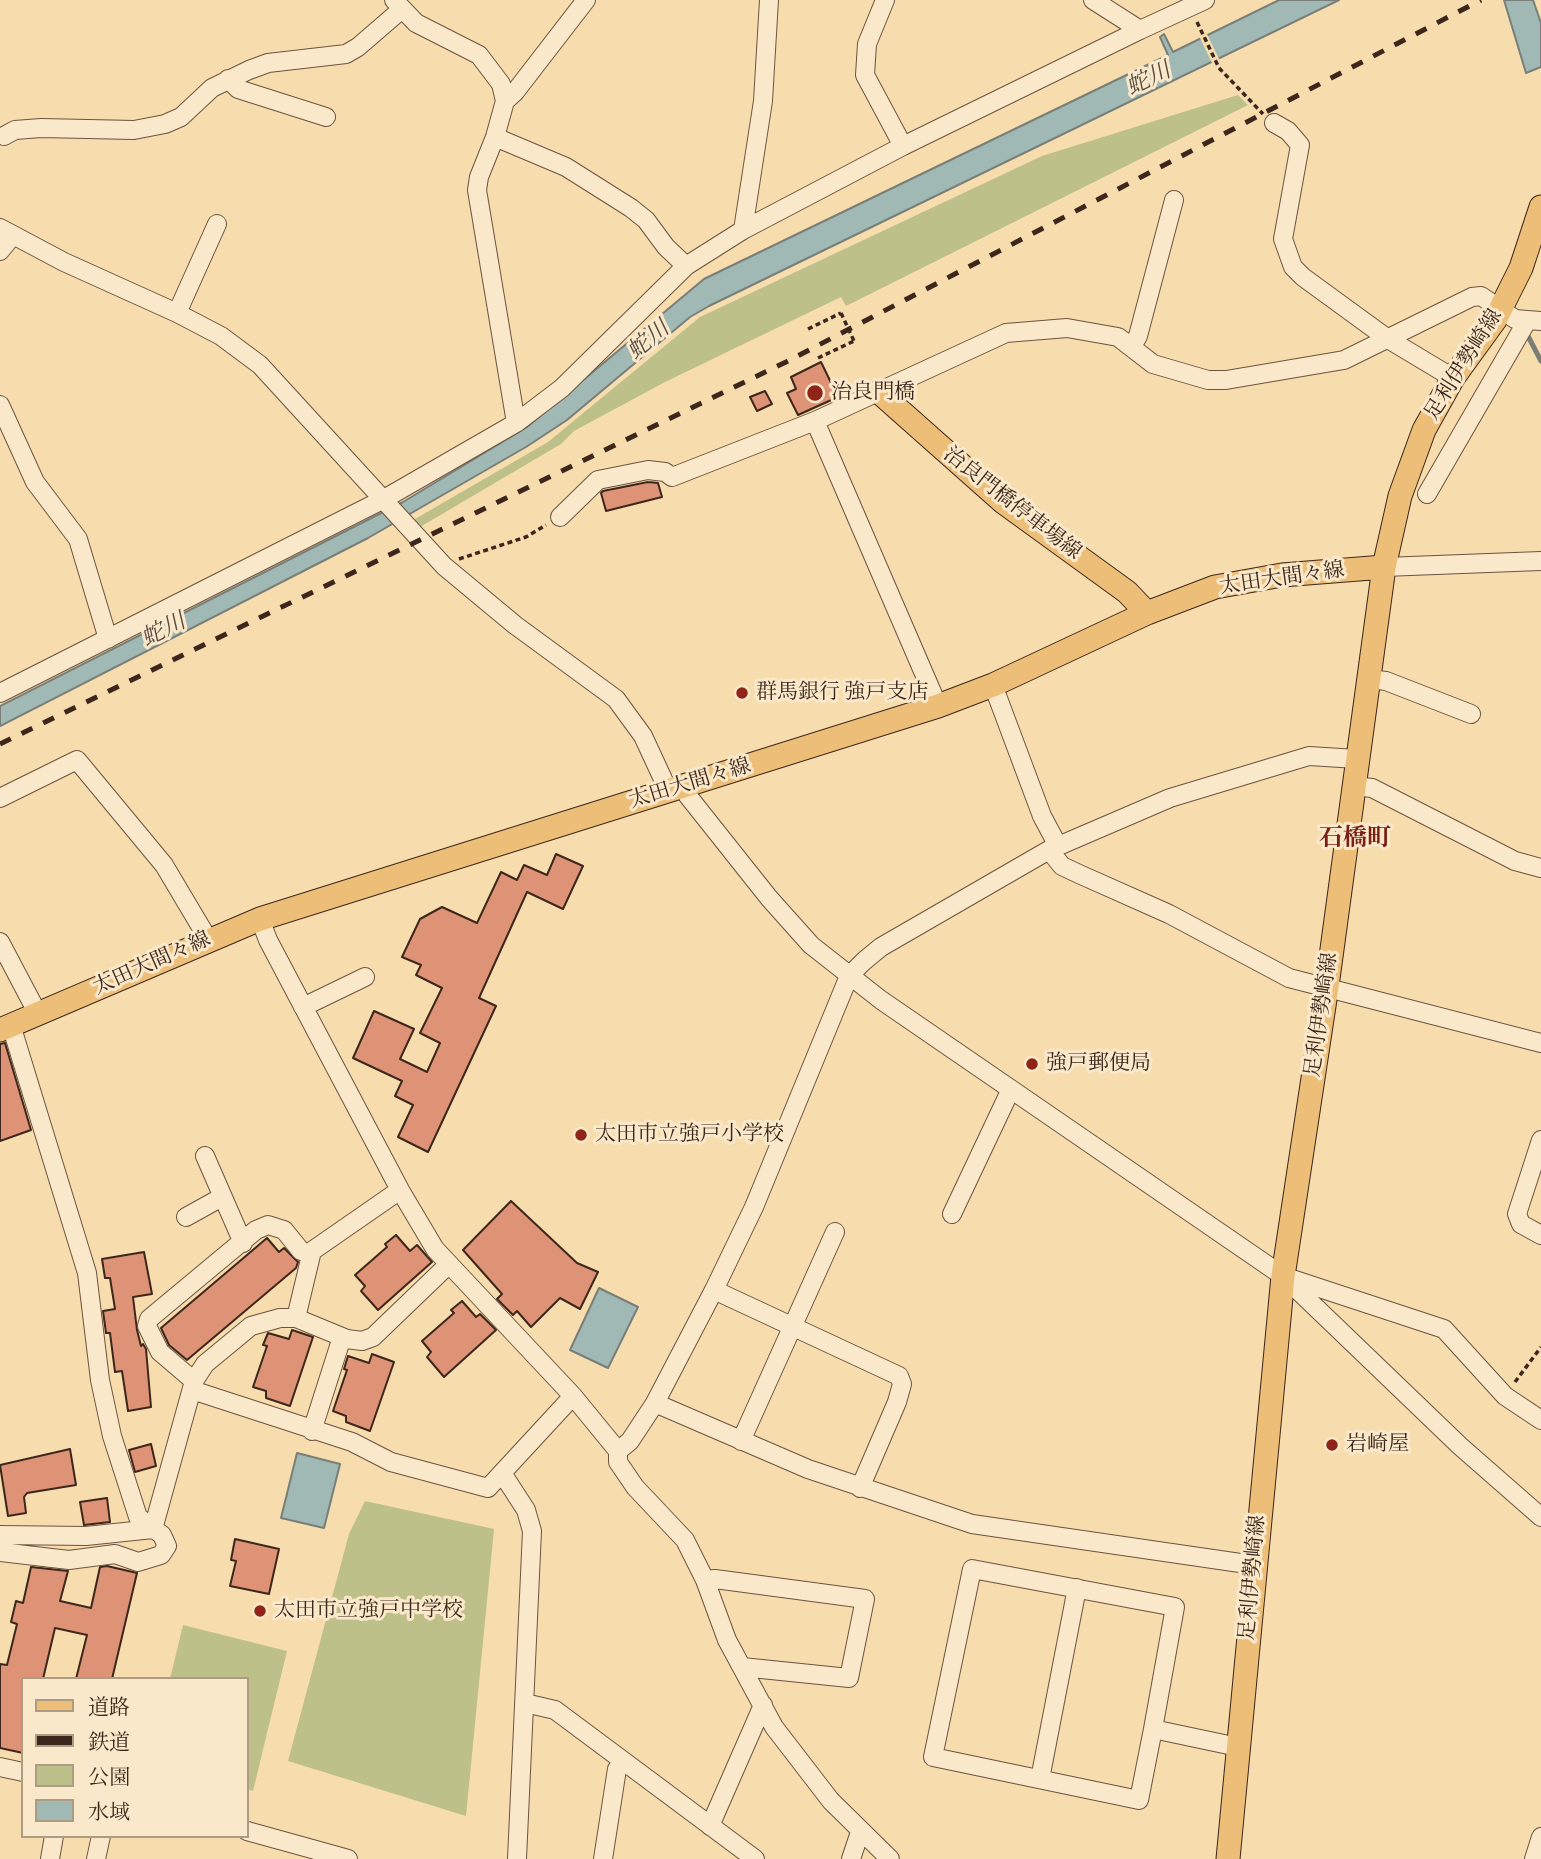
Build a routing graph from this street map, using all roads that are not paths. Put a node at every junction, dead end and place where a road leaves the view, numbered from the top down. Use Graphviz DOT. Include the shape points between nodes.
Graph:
graph roads {
  1 [pos="586,0"];
  2 [pos="769,0"];
  3 [pos="885,0"];
  4 [pos="1093,0"];
  5 [pos="398,5"];
  6 [pos="1198,6"];
  7 [pos="1140,30"];
  8 [pos="228,79"];
  9 [pos="505,101"];
  10 [pos="326,117"];
  11 [pos="1274,123"];
  12 [pos="1,136"];
  13 [pos="495,137"];
  14 [pos="903,146"];
  15 [pos="1174,200"];
  16 [pos="1541,206"];
  17 [pos="217,224"];
  18 [pos="743,230"];
  19 [pos="6,232"];
  20 [pos="0,251"];
  21 [pos="686,266"];
  22 [pos="1500,311"];
  23 [pos="177,313"];
  24 [pos="1534,321"];
  25 [pos="1388,339"];
  26 [pos="1132,346"];
  27 [pos="1453,378"];
  28 [pos="879,392"];
  29 [pos="0,405"];
  30 [pos="815,421"];
  31 [pos="516,423"];
  32 [pos="1427,494"];
  33 [pos="386,501"];
  34 [pos="560,517"];
  35 [pos="1541,561"];
  36 [pos="1384,567"];
  37 [pos="1147,613"];
  38 [pos="108,639"];
  39 [pos="1369,679"];
  40 [pos="993,685"];
  41 [pos="0,693"];
  42 [pos="938,706"];
  43 [pos="1471,713"];
  44 [pos="1357,759"];
  45 [pos="1354,786"];
  46 [pos="676,788"];
  47 [pos="0,797"];
  48 [pos="1054,848"];
  49 [pos="1541,867"];
  50 [pos="260,919"];
  51 [pos="208,939"];
  52 [pos="0,942"];
  53 [pos="849,976"];
  54 [pos="365,977"];
  55 [pos="1327,986"];
  56 [pos="303,1007"];
  57 [pos="38,1014"];
  58 [pos="6,1027"];
  59 [pos="1541,1043"];
  60 [pos="1011,1089"];
  61 [pos="1541,1140"];
  62 [pos="205,1156"];
  63 [pos="400,1190"];
  64 [pos="222,1197"];
  65 [pos="952,1214"];
  66 [pos="186,1217"];
  67 [pos="835,1232"];
  68 [pos="1541,1235"];
  69 [pos="243,1242"];
  70 [pos="311,1254"];
  71 [pos="449,1264"];
  72 [pos="1283,1276"];
  73 [pos="714,1290"];
  74 [pos="296,1318"];
  75 [pos="793,1325"];
  76 [pos="342,1337"];
  77 [pos="193,1385"];
  78 [pos="573,1396"];
  79 [pos="655,1403"];
  80 [pos="1541,1420"];
  81 [pos="312,1431"];
  82 [pos="741,1441"];
  83 [pos="618,1451"];
  84 [pos="502,1473"];
  85 [pos="860,1488"];
  86 [pos="1541,1517"];
  87 [pos="153,1529"];
  88 [pos="0,1544"];
  89 [pos="1254,1565"];
  90 [pos="705,1580"];
  91 [pos="1077,1588"];
  92 [pos="742,1667"];
  93 [pos="525,1703"];
  94 [pos="763,1705"];
  95 [pos="1153,1729"];
  96 [pos="1238,1747"];
  97 [pos="624,1762"];
  98 [pos="0,1767"];
  99 [pos="21,1772"];
  100 [pos="1040,1779"];
  101 [pos="710,1826"];
  102 [pos="248,1831"];
  103 [pos="860,1832"];
  104 [pos="1541,1837"];
  105 [pos="54,1838"];
  106 [pos="101,1838"];
  107 [pos="50,1859"];
  108 [pos="96,1859"];
  109 [pos="348,1859"];
  110 [pos="517,1859"];
  111 [pos="603,1859"];
  112 [pos="755,1859"];
  113 [pos="851,1859"];
  114 [pos="890,1859"];
  115 [pos="1228,1859"];
  116 [pos="1534,1859"];
  1 -- 9 [label="street"];
  2 -- 18 [label="street" via="763,101"];
  3 -- 14 [label="street" via="867,44 865,75"];
  4 -- 7 [label="street"];
  5 -- 8 [label="street" via="346,54 268,63"];
  5 -- 9 [label="street" via="416,23 479,55 501,84"];
  6 -- 7 [label="street"];
  7 -- 14 [label="street"];
  8 -- 10 [label="street" via="238,89"];
  8 -- 12 [label="street" via="181,117 165,124 134,130 41,128"];
  9 -- 13 [label="street"];
  11 -- 25 [label="street" via="1289,131 1300,145 1283,240 1293,267"];
  13 -- 21 [label="street" via="566,167 631,208"];
  13 -- 31 [label="street" via="477,190"];
  14 -- 18 [label="street"];
  15 -- 26 [label="street"];
  16 -- 22 [label="main road, 足利伊勢崎線" via="1521,268"];
  17 -- 23 [label="street"];
  18 -- 21 [label="street"];
  19 -- 20 [label="street"];
  19 -- 23 [label="street"];
  21 -- 31 [label="street" via="562,388"];
  22 -- 24 [label="street"];
  22 -- 25 [label="street" via="1481,296 1472,297"];
  22 -- 27 [label="main road, 足利伊勢崎線"];
  23 -- 33 [label="street" via="221,336 260,365"];
  24 -- 32 [label="street"];
  25 -- 26 [label="street" via="1344,360 1226,380 1208,380 1153,364"];
  25 -- 27 [label="street"];
  26 -- 28 [label="street" via="1118,337 1067,328 1006,333"];
  27 -- 36 [label="main road, 足利伊勢崎線" via="1410,463"];
  28 -- 30 [label="street"];
  28 -- 37 [label="main road, 治良門橋停車場線" via="1003,502 1127,592"];
  29 -- 38 [label="street" via="36,482 79,539"];
  30 -- 34 [label="street" via="672,477 659,470 598,480"];
  30 -- 42 [label="street"];
  31 -- 33 [label="street"];
  33 -- 38 [label="street"];
  33 -- 46 [label="street" via="444,566 616,699"];
  35 -- 36 [label="street"];
  36 -- 37 [label="main road, 太田大間々線" via="1245,581 1215,587"];
  36 -- 39 [label="main road, 足利伊勢崎線"];
  37 -- 40 [label="main road, 太田大間々線"];
  38 -- 41 [label="street"];
  39 -- 43 [label="street"];
  39 -- 44 [label="main road, 足利伊勢崎線"];
  40 -- 42 [label="main road, 太田大間々線"];
  40 -- 48 [label="street"];
  42 -- 46 [label="main road, 太田大間々線"];
  44 -- 45 [label="main road, 足利伊勢崎線"];
  44 -- 48 [label="street" via="1309,756 1286,760 1170,798"];
  45 -- 49 [label="street" via="1372,788 1515,861"];
  45 -- 55 [label="main road, 足利伊勢崎線"];
  46 -- 50 [label="main road, 太田大間々線"];
  46 -- 53 [label="street" via="688,796 811,945"];
  47 -- 51 [label="street" via="77,760 164,865"];
  48 -- 53 [label="street" via="881,947"];
  48 -- 55 [label="street" via="1062,866 1169,914 1289,978"];
  50 -- 51 [label="main road, 太田大間々線"];
  50 -- 56 [label="street"];
  51 -- 57 [label="main road, 太田大間々線"];
  52 -- 57 [label="street"];
  53 -- 60 [label="street"];
  53 -- 73 [label="street" via="754,1207"];
  54 -- 56 [label="street"];
  55 -- 59 [label="street"];
  55 -- 72 [label="main road, 足利伊勢崎線"];
  56 -- 63 [label="street"];
  57 -- 58 [label="main road, 太田大間々線"];
  58 -- 87 [label="street" via="87,1273 112,1436 138,1517"];
  60 -- 65 [label="street"];
  60 -- 72 [label="street"];
  61 -- 68 [label="street" via="1517,1214 1521,1224"];
  62 -- 64 [label="street"];
  63 -- 70 [label="street"];
  63 -- 71 [label="street"];
  64 -- 66 [label="street"];
  64 -- 69 [label="street"];
  67 -- 75 [label="street"];
  69 -- 70 [label="street" via="268,1225 284,1230 302,1251"];
  69 -- 77 [label="street" via="146,1326 160,1352"];
  70 -- 74 [label="street"];
  71 -- 76 [label="street" via="373,1336 362,1341"];
  71 -- 78 [label="street"];
  72 -- 80 [label="street" via="1444,1329 1505,1396"];
  72 -- 86 [label="street"];
  72 -- 89 [label="main road, 足利伊勢崎線"];
  73 -- 75 [label="street"];
  73 -- 79 [label="street"];
  74 -- 76 [label="street"];
  74 -- 77 [label="street" via="251,1326 205,1364"];
  75 -- 82 [label="street"];
  75 -- 85 [label="street" via="899,1376 902,1384 897,1402"];
  76 -- 81 [label="street"];
  77 -- 81 [label="street"];
  77 -- 87 [label="street"];
  78 -- 83 [label="street"];
  78 -- 84 [label="street"];
  79 -- 82 [label="street"];
  79 -- 83 [label="street"];
  81 -- 84 [label="street" via="469,1486 488,1488"];
  82 -- 85 [label="street"];
  83 -- 90 [label="street" via="618,1462 685,1540"];
  84 -- 93 [label="street" via="526,1510 532,1531"];
  85 -- 89 [label="street" via="972,1524"];
  87 -- 88 [label="street"];
  87 -- 88 [label="street" via="162,1535 166,1550 138,1562 115,1555 69,1560"];
  89 -- 96 [label="main road, 足利伊勢崎線"];
  90 -- 92 [label="street"];
  90 -- 92 [label="street" via="865,1599 849,1678"];
  91 -- 95 [label="street" via="1175,1607"];
  91 -- 100 [label="street"];
  91 -- 100 [label="street" via="972,1569 933,1757"];
  92 -- 94 [label="street"];
  93 -- 97 [label="street" via="555,1710"];
  93 -- 110 [label="street"];
  94 -- 101 [label="street"];
  94 -- 103 [label="street" via="774,1727"];
  95 -- 96 [label="street"];
  95 -- 100 [label="street" via="1139,1800"];
  96 -- 115 [label="main road, 足利伊勢崎線"];
  97 -- 101 [label="street"];
  97 -- 111 [label="street" via="617,1769"];
  98 -- 99 [label="street"];
  101 -- 112 [label="street"];
  102 -- 109 [label="street"];
  103 -- 113 [label="street"];
  103 -- 114 [label="street"];
  104 -- 116 [label="street"];
  105 -- 107 [label="street"];
  106 -- 108 [label="street"];
}
